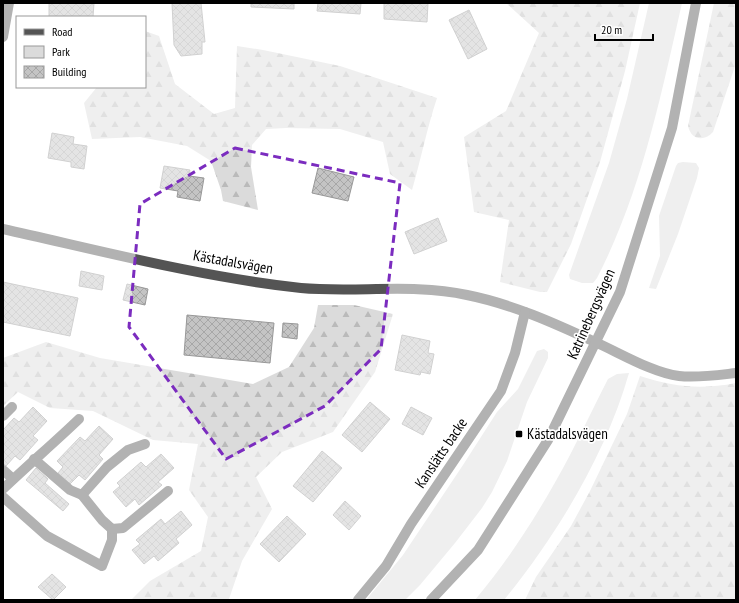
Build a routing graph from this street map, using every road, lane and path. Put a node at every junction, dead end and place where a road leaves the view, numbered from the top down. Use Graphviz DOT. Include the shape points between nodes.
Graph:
graph roads {
  1 [pos="9,3"];
  2 [pos="696,3"];
  3 [pos="3,37"];
  4 [pos="3,229"];
  5 [pos="525,312"];
  6 [pos="596,342"];
  7 [pos="736,373"];
  8 [pos="12,407"];
  9 [pos="3,416"];
  10 [pos="79,419"];
  11 [pos="145,444"];
  12 [pos="34,459"];
  13 [pos="3,470"];
  14 [pos="13,479"];
  15 [pos="3,489"];
  16 [pos="168,491"];
  17 [pos="82,495"];
  18 [pos="3,496"];
  19 [pos="112,529"];
  20 [pos="358,600"];
  21 [pos="431,600"];
  1 -- 3 [label="street"];
  2 -- 6 [label="street, Katrinebergsvägen" via="670,132 620,292"];
  4 -- 5 [label="street, Kästadalsvägen" via="214,276 303,288 435,290 468,295"];
  5 -- 6 [label="street, Kästadalsvägen" via="542,317"];
  5 -- 20 [label="street, Kanslätts backe" via="515,353 501,391 411,524 386,566"];
  6 -- 7 [label="street, Kästadalsvägen" via="668,374 711,376"];
  6 -- 21 [label="street, Katrinebergsvägen" via="548,440 478,550"];
  8 -- 9 [label="street"];
  10 -- 12 [label="street"];
  11 -- 17 [label="street" via="128,450 107,467"];
  12 -- 14 [label="street"];
  12 -- 17 [label="street" via="70,490"];
  13 -- 14 [label="street"];
  14 -- 15 [label="street"];
  16 -- 19 [label="street" via="123,528"];
  17 -- 19 [label="street"];
  18 -- 19 [label="street" via="46,536 102,566 112,540"];
}
